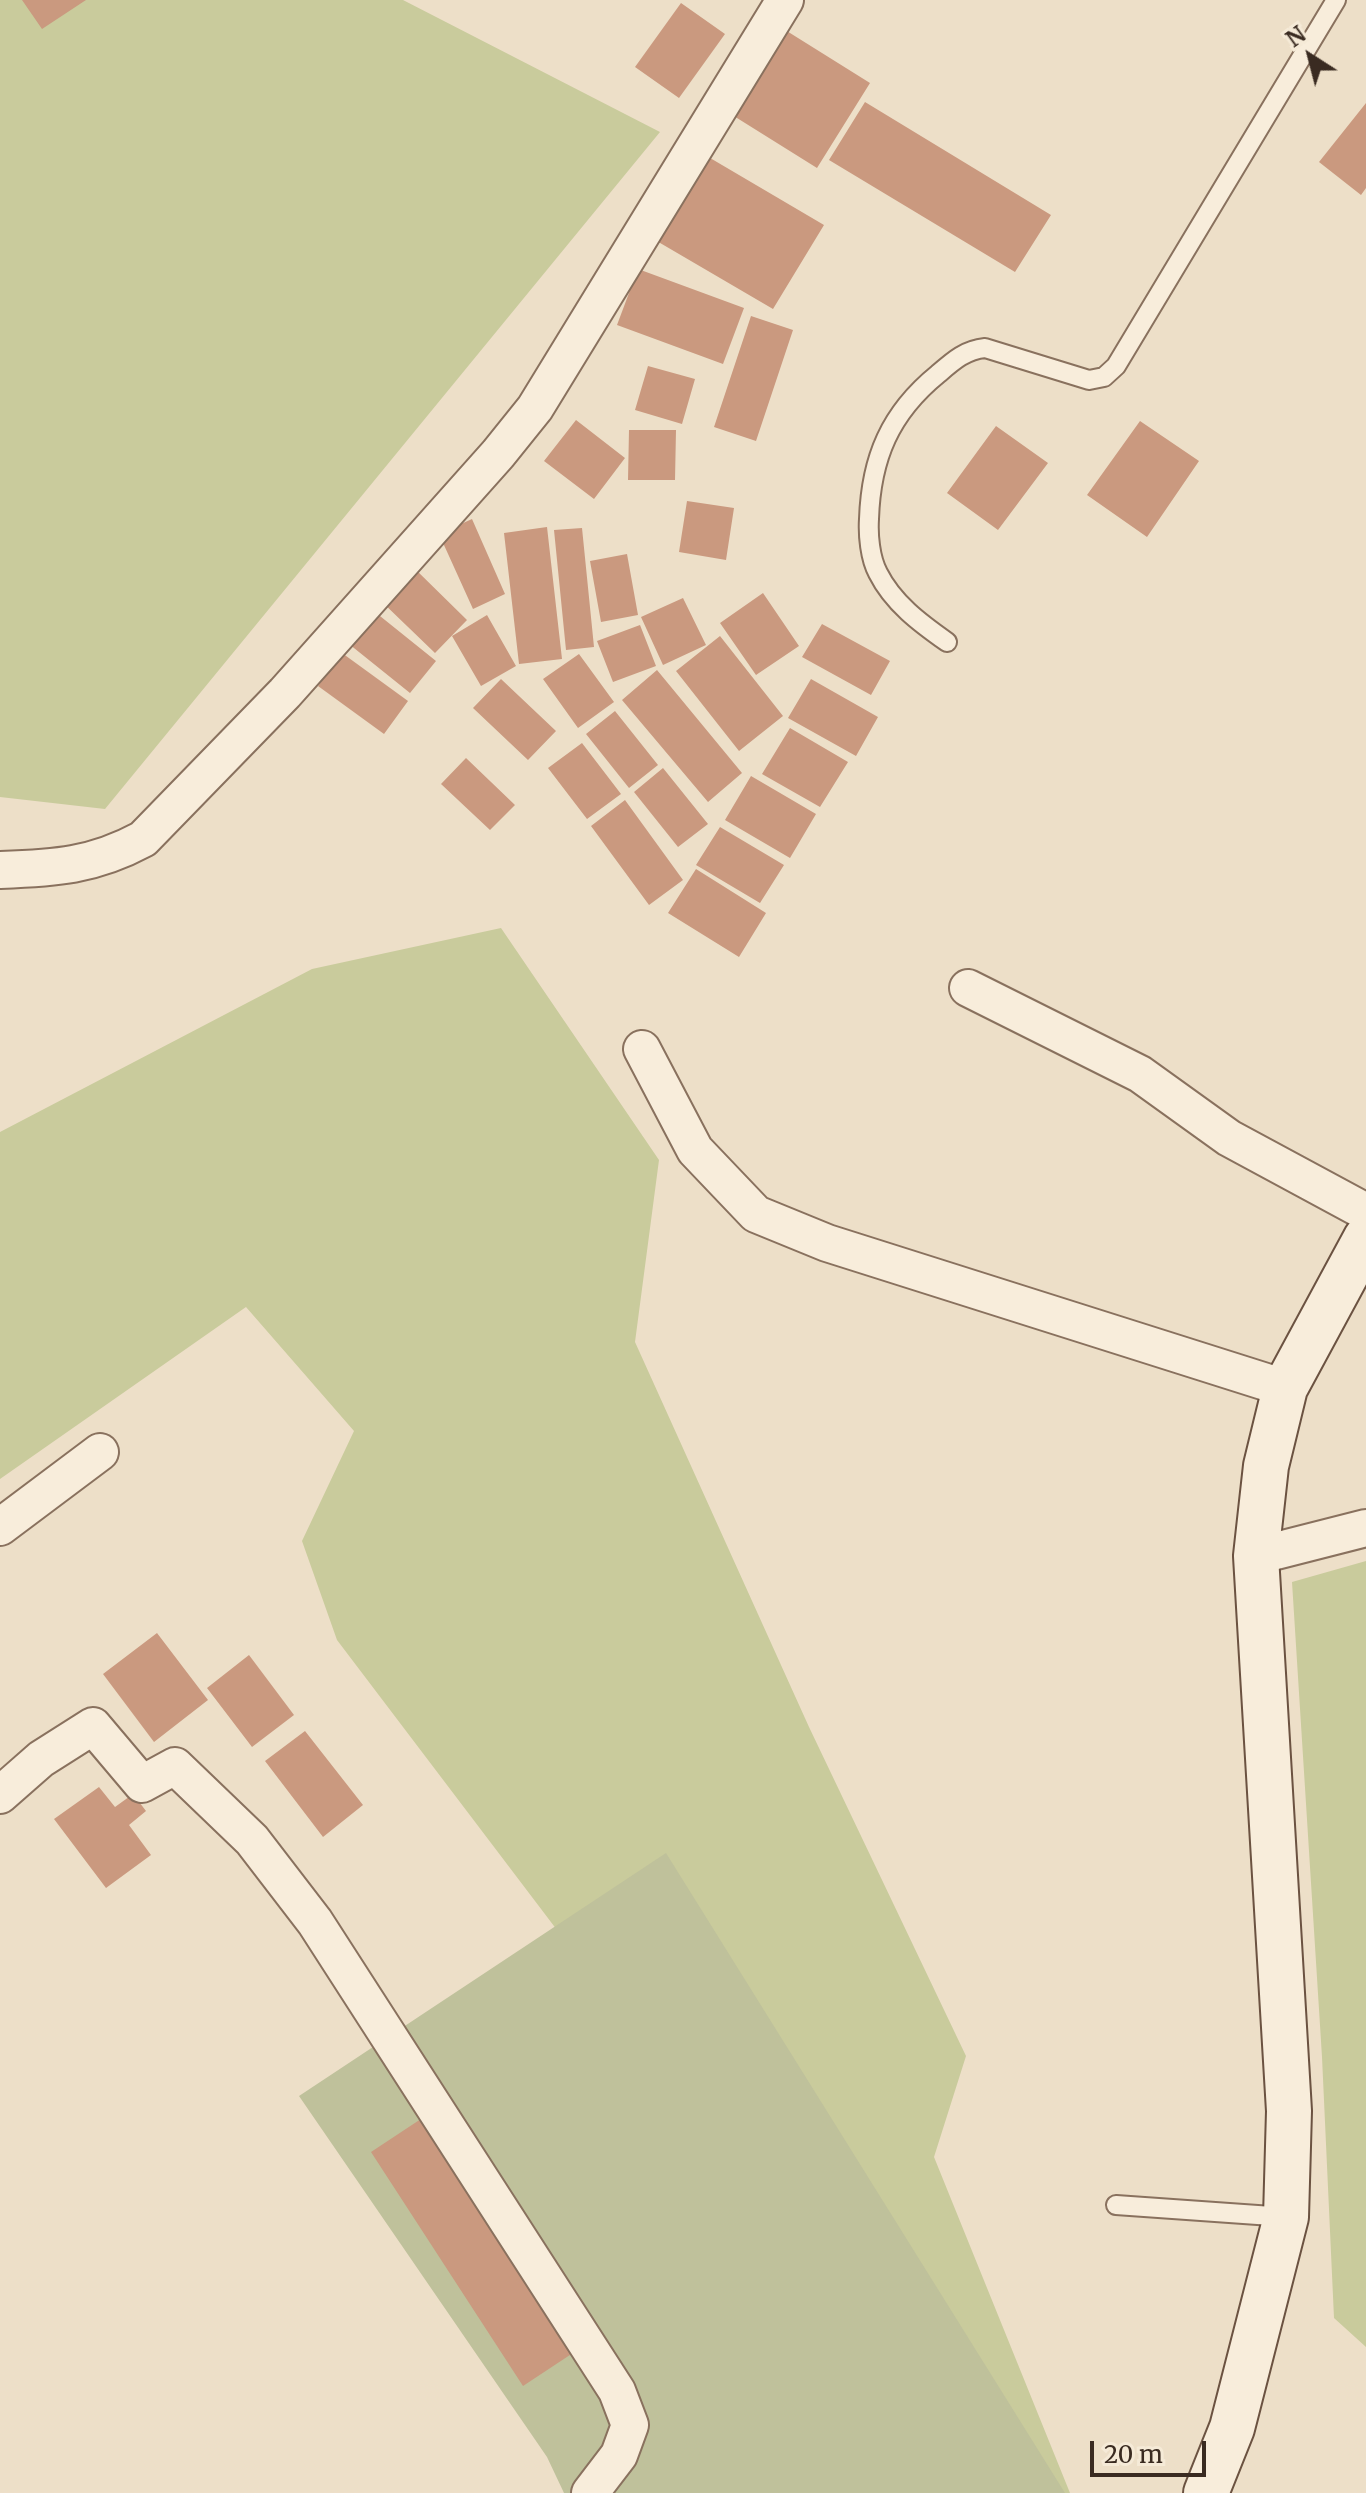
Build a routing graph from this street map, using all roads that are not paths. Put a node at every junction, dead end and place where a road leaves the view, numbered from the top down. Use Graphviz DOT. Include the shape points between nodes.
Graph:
graph roads {
  1 [pos="785,0"];
  2 [pos="1336,0"];
  3 [pos="947,642"];
  4 [pos="0,870"];
  5 [pos="968,988"];
  6 [pos="642,1049"];
  7 [pos="1366,1212"];
  8 [pos="1366,1238"];
  9 [pos="1285,1388"];
  10 [pos="100,1452"];
  11 [pos="0,1527"];
  12 [pos="1366,1528"];
  13 [pos="1256,1556"];
  14 [pos="0,1795"];
  15 [pos="1116,2205"];
  16 [pos="1286,2217"];
  17 [pos="590,2493"];
  18 [pos="1206,2493"];
  1 -- 4 [label="street" via="535,408 285,693 143,839 74,867"];
  2 -- 3 [label="lane" via="1116,366 1104,377 1089,380 985,348 973,349 920,388 891,428 875,460 870,496 868,534 877,571 898,602"];
  5 -- 7 [label="street" via="1140,1074 1229,1138"];
  6 -- 9 [label="street" via="695,1150 756,1214 827,1243"];
  8 -- 9 [label="main road"];
  9 -- 13 [label="main road" via="1266,1466"];
  10 -- 11 [label="street"];
  12 -- 13 [label="street"];
  13 -- 16 [label="main road" via="1289,2111"];
  14 -- 17 [label="street" via="41,1759 93,1726 142,1784 175,1766 252,1840 315,1922 617,2391 630,2425 619,2455"];
  15 -- 16 [label="lane"];
  16 -- 18 [label="main road" via="1232,2428"];
}
